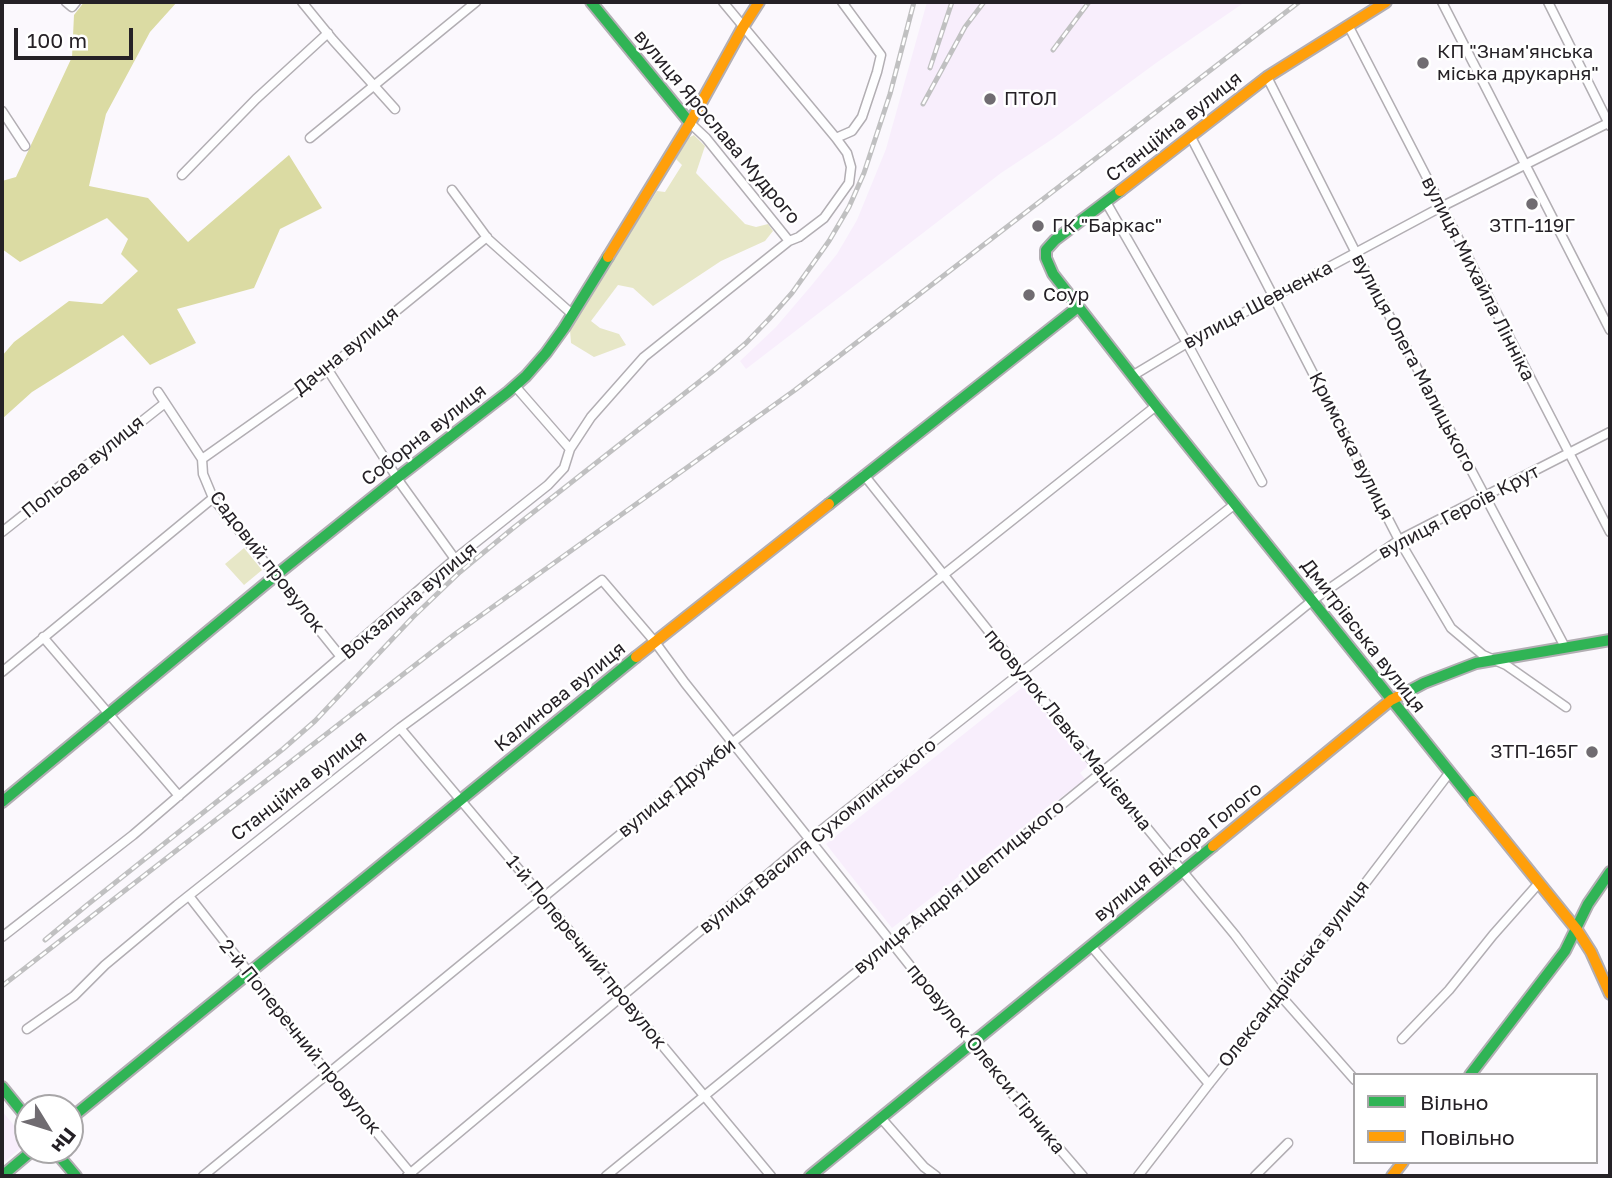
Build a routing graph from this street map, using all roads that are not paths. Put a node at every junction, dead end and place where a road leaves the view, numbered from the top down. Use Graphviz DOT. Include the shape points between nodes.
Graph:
graph roads {
  1 [pos="302,2"];
  2 [pos="474,2"];
  3 [pos="591,2"];
  4 [pos="723,2"];
  5 [pos="759,2"];
  6 [pos="842,2"];
  7 [pos="1386,2"];
  8 [pos="1442,2"];
  9 [pos="1548,2"];
  10 [pos="1348,25"];
  11 [pos="743,27"];
  12 [pos="328,33"];
  13 [pos="1266,77"];
  14 [pos="375,85"];
  15 [pos="395,108"];
  16 [pos="2,111"];
  17 [pos="690,123"];
  18 [pos="1610,124"];
  19 [pos="1191,137"];
  20 [pos="310,138"];
  21 [pos="836,138"];
  22 [pos="25,146"];
  23 [pos="1525,165"];
  24 [pos="182,175"];
  25 [pos="452,190"];
  26 [pos="1106,202"];
  27 [pos="1441,206"];
  28 [pos="486,237"];
  29 [pos="789,241"];
  30 [pos="1356,253"];
  31 [pos="1273,296"];
  32 [pos="1078,307"];
  33 [pos="572,314"];
  34 [pos="1610,330"];
  35 [pos="1187,343"];
  36 [pos="328,370"];
  37 [pos="1132,376"];
  38 [pos="516,386"];
  39 [pos="158,392"];
  40 [pos="165,402"];
  41 [pos="1156,406"];
  42 [pos="1610,432"];
  43 [pos="570,449"];
  44 [pos="1569,454"];
  45 [pos="202,459"];
  46 [pos="864,475"];
  47 [pos="397,478"];
  48 [pos="1262,482"];
  49 [pos="1484,495"];
  50 [pos="213,498"];
  51 [pos="1235,504"];
  52 [pos="2,532"];
  53 [pos="1610,532"];
  54 [pos="1399,540"];
  55 [pos="455,559"];
  56 [pos="943,575"];
  57 [pos="275,576"];
  58 [pos="602,580"];
  59 [pos="1313,600"];
  60 [pos="43,637"];
  61 [pos="1610,640"];
  62 [pos="654,642"];
  63 [pos="1565,648"];
  64 [pos="341,657"];
  65 [pos="1493,659"];
  66 [pos="2,672"];
  67 [pos="1022,672"];
  68 [pos="1391,700"];
  69 [pos="1566,707"];
  70 [pos="108,713"];
  71 [pos="400,729"];
  72 [pos="733,742"];
  73 [pos="1101,772"];
  74 [pos="1450,772"];
  75 [pos="179,796"];
  76 [pos="461,800"];
  77 [pos="2,802"];
  78 [pos="810,839"];
  79 [pos="1183,871"];
  80 [pos="1610,872"];
  81 [pos="1539,883"];
  82 [pos="189,896"];
  83 [pos="543,898"];
  84 [pos="1577,930"];
  85 [pos="2,937"];
  86 [pos="890,943"];
  87 [pos="1091,946"];
  88 [pos="248,973"];
  89 [pos="1610,994"];
  90 [pos="1280,995"];
  91 [pos="622,997"];
  92 [pos="27,1029"];
  93 [pos="1402,1040"];
  94 [pos="973,1044"];
  95 [pos="1472,1073"];
  96 [pos="328,1074"];
  97 [pos="1353,1078"];
  98 [pos="1209,1084"];
  99 [pos="2,1087"];
  100 [pos="704,1096"];
  101 [pos="14,1102"];
  102 [pos="84,1108"];
  103 [pos="881,1118"];
  104 [pos="1288,1143"];
  105 [pos="16,1164"];
  106 [pos="410,1175"];
  107 [pos="2,1176"];
  108 [pos="203,1176"];
  109 [pos="606,1176"];
  110 [pos="771,1176"];
  111 [pos="810,1176"];
  112 [pos="936,1176"];
  113 [pos="1083,1176"];
  114 [pos="1138,1176"];
  115 [pos="1255,1176"];
  1 -- 12 [label="street"];
  2 -- 14 [label="street"];
  3 -- 17 [label="street, вулиця Ярослава Мудрого"];
  4 -- 11 [label="street, Вокзальна вулиця"];
  5 -- 11 [label="street, Соборна вулиця"];
  6 -- 21 [label="street" via="881,55 862,117 852,131"];
  7 -- 10 [label="street, Станційна вулиця"];
  8 -- 23 [label="street"];
  9 -- 18 [label="street"];
  10 -- 13 [label="street, Станційна вулиця"];
  10 -- 27 [label="street, вулиця Михайла Лінніка"];
  11 -- 17 [label="street, Соборна вулиця"];
  11 -- 21 [label="street, Вокзальна вулиця"];
  12 -- 14 [label="street"];
  12 -- 24 [label="street"];
  13 -- 19 [label="street, Станційна вулиця"];
  13 -- 30 [label="street, вулиця Олега Малицького"];
  14 -- 15 [label="street"];
  14 -- 20 [label="street"];
  16 -- 22 [label="street"];
  17 -- 29 [label="street, вулиця Ярослава Мудрого"];
  17 -- 33 [label="street, Соборна вулиця"];
  18 -- 23 [label="street, вулиця Шевченка"];
  19 -- 26 [label="street, Станційна вулиця"];
  19 -- 31 [label="street, Кримська вулиця"];
  21 -- 29 [label="street, Вокзальна вулиця" via="848,153 849,183 824,218"];
  23 -- 27 [label="street, вулиця Шевченка"];
  23 -- 34 [label="street"];
  25 -- 28 [label="street"];
  26 -- 32 [label="street, Станційна вулиця" via="1046,250 1048,266"];
  26 -- 35 [label="street"];
  27 -- 30 [label="street, вулиця Шевченка"];
  27 -- 44 [label="street, вулиця Михайла Лінніка"];
  28 -- 33 [label="street"];
  28 -- 36 [label="street, Дачна вулиця"];
  29 -- 43 [label="street, Вокзальна вулиця" via="644,358 591,417"];
  30 -- 31 [label="street, вулиця Шевченка"];
  30 -- 49 [label="street, вулиця Олега Малицького"];
  31 -- 35 [label="street, вулиця Шевченка"];
  31 -- 54 [label="street, Кримська вулиця"];
  32 -- 37 [label="street, Дмитрівська вулиця"];
  32 -- 46 [label="street, Калинова вулиця"];
  33 -- 38 [label="street, Соборна вулиця"];
  35 -- 37 [label="street, вулиця Шевченка"];
  35 -- 48 [label="street"];
  36 -- 45 [label="street, Дачна вулиця"];
  36 -- 47 [label="street"];
  37 -- 41 [label="street, Дмитрівська вулиця"];
  38 -- 43 [label="street"];
  38 -- 47 [label="street, Соборна вулиця"];
  39 -- 40 [label="street, Садовий провулок"];
  40 -- 45 [label="street, Садовий провулок"];
  40 -- 52 [label="street, Польова вулиця"];
  41 -- 51 [label="street, Дмитрівська вулиця"];
  41 -- 56 [label="street, вулиця Дружби"];
  42 -- 44 [label="street, вулиця Героїв Крут"];
  43 -- 55 [label="street, Вокзальна вулиця" via="564,468 548,485"];
  44 -- 49 [label="street, вулиця Героїв Крут"];
  44 -- 53 [label="street, вулиця Михайла Лінніка"];
  45 -- 50 [label="street, Садовий провулок"];
  46 -- 56 [label="street, провулок Левка Мацієвича"];
  46 -- 62 [label="street, Калинова вулиця"];
  47 -- 55 [label="street"];
  47 -- 57 [label="street, Соборна вулиця"];
  49 -- 54 [label="street, вулиця Героїв Крут"];
  49 -- 63 [label="street, вулиця Олега Малицького"];
  50 -- 57 [label="street, Садовий провулок"];
  50 -- 60 [label="street"];
  51 -- 59 [label="street, Дмитрівська вулиця"];
  51 -- 67 [label="street, вулиця Василя Сухомлинського"];
  54 -- 59 [label="street, вулиця Героїв Крут"];
  54 -- 65 [label="street, Кримська вулиця" via="1451,628"];
  55 -- 64 [label="street, Вокзальна вулиця"];
  56 -- 67 [label="street, провулок Левка Мацієвича"];
  56 -- 72 [label="street, вулиця Дружби"];
  57 -- 64 [label="street, Садовий провулок"];
  57 -- 70 [label="street, Соборна вулиця"];
  58 -- 62 [label="street, провулок Олекси Гірника"];
  58 -- 71 [label="street, Станційна вулиця"];
  59 -- 68 [label="street, Дмитрівська вулиця"];
  59 -- 73 [label="street, вулиця Андрія Шептицького"];
  60 -- 66 [label="street"];
  60 -- 70 [label="street"];
  61 -- 63 [label="street, вулиця Віктора Голого"];
  62 -- 72 [label="street, провулок Олекси Гірника"];
  62 -- 76 [label="street, Калинова вулиця"];
  63 -- 65 [label="street, вулиця Віктора Голого"];
  64 -- 75 [label="street, Вокзальна вулиця"];
  65 -- 68 [label="street, вулиця Віктора Голого" via="1441,676"];
  65 -- 69 [label="street, Кримська вулиця"];
  67 -- 73 [label="street, провулок Левка Мацієвича"];
  67 -- 78 [label="street, вулиця Василя Сухомлинського"];
  68 -- 74 [label="street, Дмитрівська вулиця"];
  68 -- 79 [label="street, вулиця Віктора Голого"];
  70 -- 75 [label="street"];
  70 -- 77 [label="street, Соборна вулиця"];
  71 -- 76 [label="street, 1-й Поперечний провулок"];
  71 -- 82 [label="street, Станційна вулиця"];
  72 -- 78 [label="street, провулок Олекси Гірника"];
  72 -- 83 [label="street, вулиця Дружби"];
  73 -- 79 [label="street, провулок Левка Мацієвича"];
  73 -- 86 [label="street, вулиця Андрія Шептицького"];
  74 -- 81 [label="street, Дмитрівська вулиця"];
  74 -- 90 [label="street, Олександрійська вулиця"];
  75 -- 85 [label="street, Вокзальна вулиця"];
  76 -- 83 [label="street, 1-й Поперечний провулок"];
  76 -- 88 [label="street, Калинова вулиця"];
  78 -- 86 [label="street, провулок Олекси Гірника"];
  78 -- 91 [label="street, вулиця Василя Сухомлинського"];
  79 -- 87 [label="street, вулиця Віктора Голого"];
  79 -- 90 [label="street, провулок Левка Мацієвича"];
  80 -- 84 [label="street"];
  81 -- 84 [label="street, Дмитрівська вулиця"];
  81 -- 93 [label="street"];
  82 -- 88 [label="street, 2-й Поперечний провулок"];
  82 -- 92 [label="street, Станційна вулиця" via="74,996"];
  83 -- 91 [label="street, 1-й Поперечний провулок"];
  83 -- 96 [label="street, вулиця Дружби"];
  84 -- 89 [label="street, Дмитрівська вулиця"];
  84 -- 95 [label="street"];
  86 -- 94 [label="street, провулок Олекси Гірника"];
  86 -- 100 [label="street, вулиця Андрія Шептицького"];
  87 -- 94 [label="street, вулиця Віктора Голого"];
  87 -- 98 [label="street"];
  88 -- 96 [label="street, 2-й Поперечний провулок"];
  88 -- 102 [label="street, Калинова вулиця"];
  90 -- 97 [label="street, провулок Левка Мацієвича"];
  90 -- 98 [label="street, Олександрійська вулиця"];
  91 -- 100 [label="street, 1-й Поперечний провулок"];
  91 -- 106 [label="street, вулиця Василя Сухомлинського"];
  94 -- 103 [label="street, вулиця Віктора Голого"];
  94 -- 113 [label="street, провулок Олекси Гірника"];
  96 -- 106 [label="street, 2-й Поперечний провулок"];
  96 -- 108 [label="street, вулиця Дружби"];
  98 -- 114 [label="street, Олександрійська вулиця"];
  99 -- 101 [label="street"];
  100 -- 109 [label="street, вулиця Андрія Шептицького"];
  100 -- 110 [label="street, 1-й Поперечний провулок"];
  103 -- 111 [label="street, вулиця Віктора Голого"];
  103 -- 112 [label="street"];
  104 -- 115 [label="street"];
  105 -- 107 [label="street"];
}
